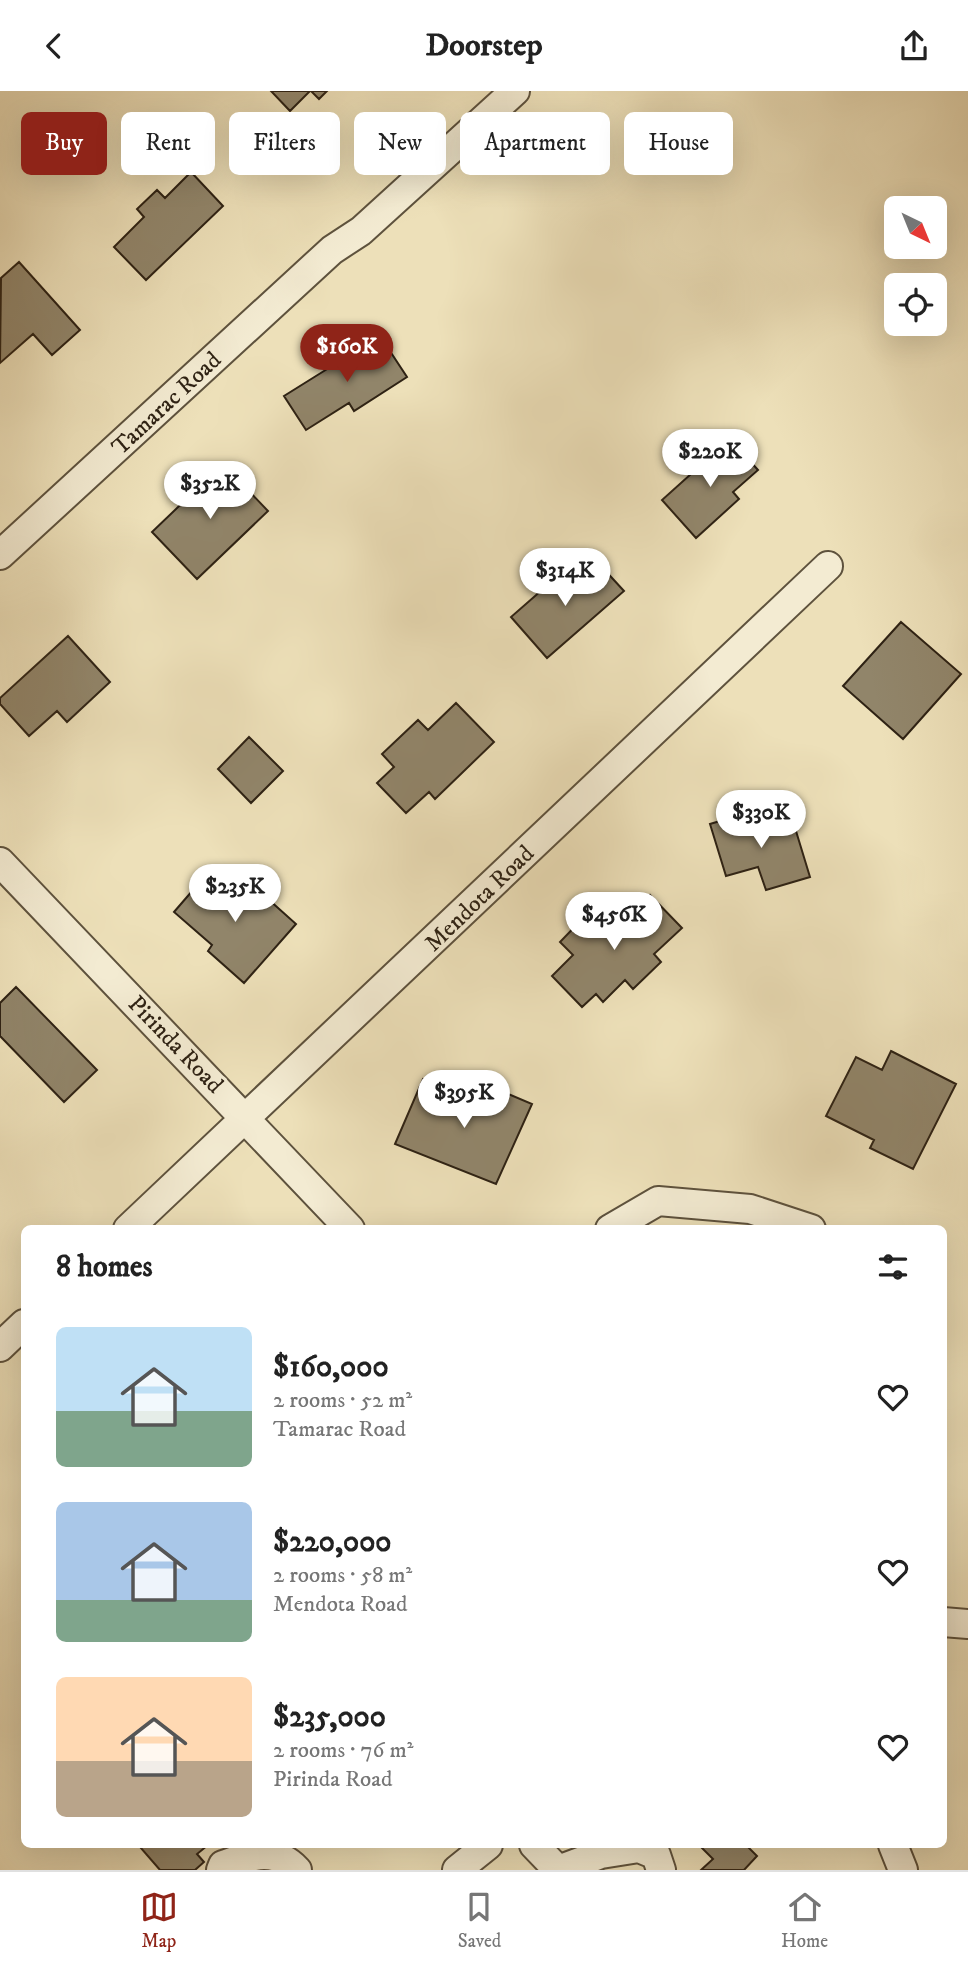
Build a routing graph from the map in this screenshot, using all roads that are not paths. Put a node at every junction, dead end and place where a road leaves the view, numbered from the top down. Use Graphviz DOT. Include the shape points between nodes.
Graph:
graph roads {
  1 [pos="515,91"];
  2 [pos="0,555"];
  3 [pos="828,566"];
  4 [pos="0,862"];
  5 [pos="248,1119"];
  6 [pos="132,1225"];
  7 [pos="346,1225"];
  8 [pos="617,1225"];
  9 [pos="799,1225"];
  10 [pos="21,1327"];
  11 [pos="0,1347"];
  12 [pos="947,1622"];
  13 [pos="968,1624"];
  14 [pos="484,1848"];
  15 [pos="537,1848"];
  16 [pos="894,1848"];
  17 [pos="221,1870"];
  18 [pos="297,1870"];
  19 [pos="457,1870"];
  20 [pos="558,1870"];
  21 [pos="661,1870"];
  22 [pos="903,1870"];
  1 -- 2 [label="street, Tamarac Road" via="361,231 332,250"];
  3 -- 5 [label="street, Mendota Road"];
  4 -- 5 [label="street, Pirinda Road"];
  5 -- 6 [label="street, Mendota Road"];
  5 -- 7 [label="street, Pirinda Road"];
  8 -- 9 [label="street" via="658,1201 750,1209"];
  10 -- 11 [label="street"];
  12 -- 13 [label="street"];
  14 -- 19 [label="street"];
  15 -- 20 [label="street"];
  16 -- 22 [label="street"];
  17 -- 18 [label="street" via="223,1865 250,1856 272,1854"];
  20 -- 21 [label="street" via="601,1854 639,1848 656,1855"];
}
